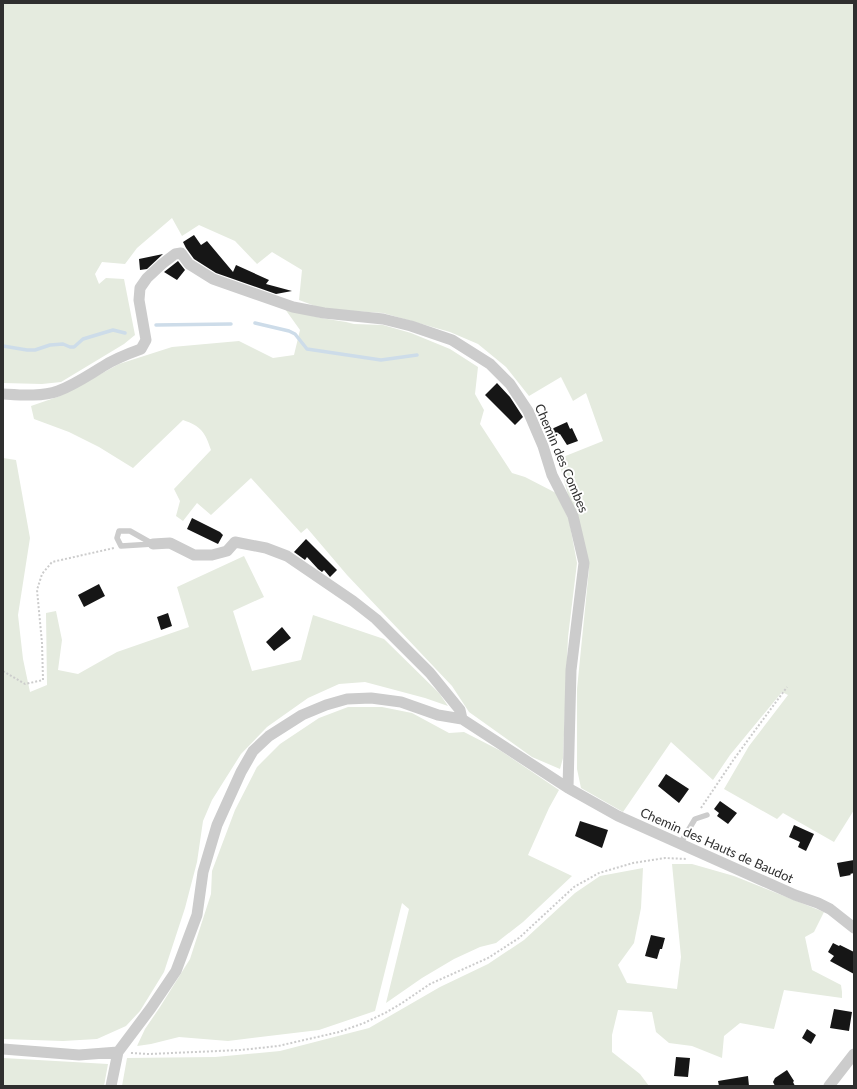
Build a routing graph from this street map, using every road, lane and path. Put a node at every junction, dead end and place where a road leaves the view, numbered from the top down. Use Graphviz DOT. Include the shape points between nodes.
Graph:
graph roads {
  1 [pos="3,394"];
  2 [pos="153,544"];
  3 [pos="121,546"];
  4 [pos="3,671"];
  5 [pos="787,687"];
  6 [pos="462,719"];
  7 [pos="568,788"];
  8 [pos="707,815"];
  9 [pos="695,819"];
  10 [pos="680,844"];
  11 [pos="692,860"];
  12 [pos="854,928"];
  13 [pos="3,1049"];
  14 [pos="118,1052"];
  15 [pos="854,1054"];
  16 [pos="111,1086"];
  17 [pos="829,1086"];
  1 -- 7 [label="street, Chemin des Combes" via="34,395 57,391 122,356 141,349 146,340 139,300 140,288 162,264 175,254 181,253 189,264 213,279 324,314 383,319 411,326 452,340 490,364 510,384 528,411 552,475 573,516 584,563 571,670"];
  2 -- 3 [label="lane"];
  2 -- 3 [label="lane" via="130,530 119,531 116,538"];
  2 -- 6 [label="street" via="170,543 194,555 212,555 227,551 235,542 266,548 287,556 376,619 430,673 460,710"];
  3 -- 4 [label="path" via="52,562 42,574 37,590 43,680 25,684"];
  5 -- 9 [label="path" via="734,759"];
  6 -- 7 [label="street, Chemin des Hauts de Baudot"];
  6 -- 14 [label="street" via="438,715 401,702 371,698 347,699 302,714 269,736 253,751 240,772 217,825 203,872 197,915 176,971"];
  7 -- 10 [label="street, Chemin des Hauts de Baudot" via="618,816"];
  8 -- 9 [label="lane"];
  9 -- 10 [label="lane"];
  10 -- 12 [label="street, Chemin des Hauts de Baudot" via="818,903"];
  11 -- 14 [label="path" via="665,858 633,863 599,873 574,887 519,938 488,958 430,984 387,1012 339,1032 278,1046 241,1050 149,1054"];
  13 -- 14 [label="street" via="79,1055"];
  14 -- 16 [label="street"];
  15 -- 17 [label="street"];
}
